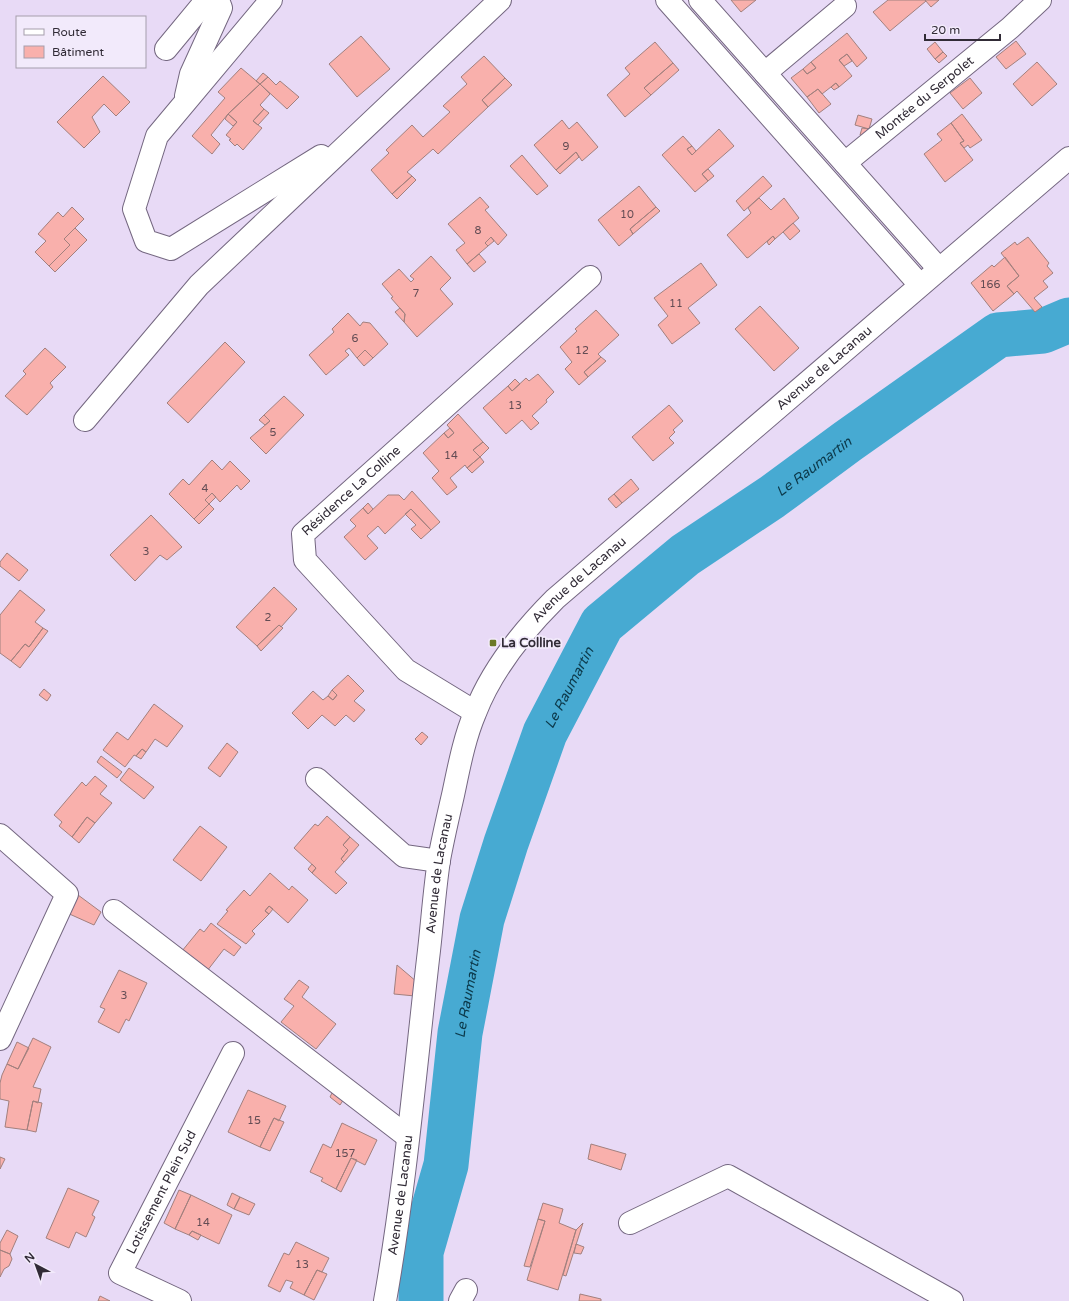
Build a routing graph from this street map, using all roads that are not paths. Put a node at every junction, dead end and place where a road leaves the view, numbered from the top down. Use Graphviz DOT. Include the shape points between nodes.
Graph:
graph roads {
  1 [pos="208,0"];
  2 [pos="218,0"];
  3 [pos="270,0"];
  4 [pos="500,0"];
  5 [pos="668,0"];
  6 [pos="700,0"];
  7 [pos="1040,0"];
  8 [pos="845,6"];
  9 [pos="166,49"];
  10 [pos="765,73"];
  11 [pos="184,103"];
  12 [pos="359,133"];
  13 [pos="1069,158"];
  14 [pos="845,162"];
  15 [pos="939,268"];
  16 [pos="590,277"];
  17 [pos="920,285"];
  18 [pos="85,420"];
  19 [pos="475,712"];
  20 [pos="318,779"];
  21 [pos="0,835"];
  22 [pos="439,861"];
  23 [pos="114,911"];
  24 [pos="0,1039"];
  25 [pos="233,1053"];
  26 [pos="408,1137"];
  27 [pos="630,1223"];
  28 [pos="180,1301"];
  29 [pos="385,1301"];
  30 [pos="952,1301"];
  1 -- 9 [label="street"];
  2 -- 11 [label="street" via="221,8 191,74"];
  3 -- 11 [label="street"];
  4 -- 12 [label="street"];
  5 -- 17 [label="street"];
  6 -- 10 [label="street"];
  7 -- 14 [label="street, Montée du Serpolet" via="1010,28"];
  8 -- 10 [label="street"];
  10 -- 14 [label="street"];
  11 -- 12 [label="street" via="157,136 134,209 146,242 171,249"];
  12 -- 18 [label="street" via="199,285"];
  13 -- 15 [label="street, Avenue de Lacanau"];
  14 -- 15 [label="street"];
  15 -- 17 [label="street, Avenue de Lacanau"];
  16 -- 19 [label="street, Résidence La Colline" via="303,534 305,560 406,670"];
  17 -- 19 [label="street, Avenue de Lacanau" via="555,599 505,657"];
  19 -- 22 [label="street, Avenue de Lacanau" via="466,737"];
  20 -- 22 [label="street" via="404,856"];
  21 -- 24 [label="street" via="67,894"];
  22 -- 26 [label="street, Avenue de Lacanau"];
  23 -- 26 [label="street"];
  25 -- 28 [label="street, Lotissement Plein Sud" via="120,1273"];
  26 -- 29 [label="street, Avenue de Lacanau"];
  27 -- 30 [label="street" via="728,1176"];
}
